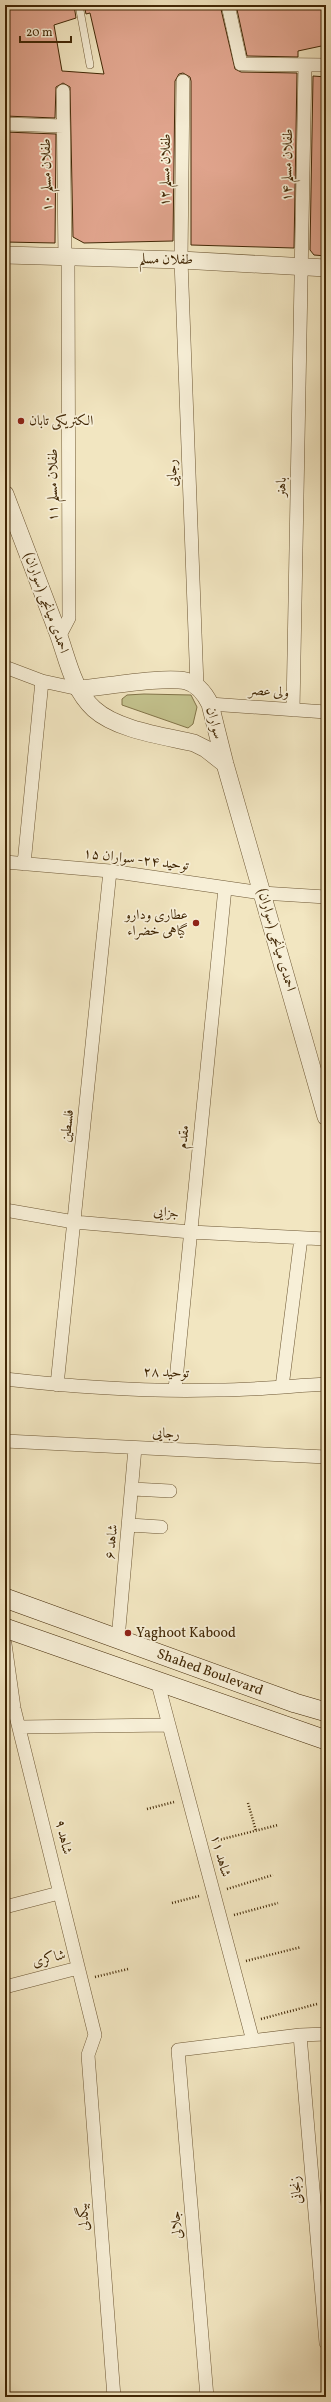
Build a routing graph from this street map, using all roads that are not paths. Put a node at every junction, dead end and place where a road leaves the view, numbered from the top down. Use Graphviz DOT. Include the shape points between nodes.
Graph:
graph roads {
  1 [pos="79,5"];
  2 [pos="228,5"];
  3 [pos="90,65"];
  4 [pos="305,65"];
  5 [pos="326,65"];
  6 [pos="183,81"];
  7 [pos="63,91"];
  8 [pos="5,124"];
  9 [pos="63,126"];
  10 [pos="5,256"];
  11 [pos="66,258"];
  12 [pos="180,260"];
  13 [pos="303,265"];
  14 [pos="326,268"];
  15 [pos="5,494"];
  16 [pos="59,636"];
  17 [pos="5,667"];
  18 [pos="42,681"];
  19 [pos="197,686"];
  20 [pos="79,690"];
  21 [pos="210,704"];
  22 [pos="293,710"];
  23 [pos="326,712"];
  24 [pos="225,764"];
  25 [pos="5,862"];
  26 [pos="24,864"];
  27 [pos="110,871"];
  28 [pos="225,888"];
  29 [pos="262,893"];
  30 [pos="326,897"];
  31 [pos="326,1116"];
  32 [pos="5,1210"];
  33 [pos="74,1222"];
  34 [pos="191,1232"];
  35 [pos="301,1238"];
  36 [pos="326,1239"];
  37 [pos="5,1379"];
  38 [pos="326,1384"];
  39 [pos="57,1385"];
  40 [pos="282,1387"];
  41 [pos="175,1390"];
  42 [pos="5,1441"];
  43 [pos="135,1448"];
  44 [pos="326,1458"];
  45 [pos="133,1489"];
  46 [pos="170,1491"];
  47 [pos="130,1525"];
  48 [pos="161,1527"];
  49 [pos="5,1598"];
  50 [pos="5,1628"];
  51 [pos="118,1640"];
  52 [pos="5,1644"];
  53 [pos="157,1680"];
  54 [pos="9,1707"];
  55 [pos="326,1712"];
  56 [pos="169,1724"];
  57 [pos="20,1727"];
  58 [pos="326,1740"];
  59 [pos="59,1893"];
  60 [pos="5,1907"];
  61 [pos="78,1968"];
  62 [pos="5,1987"];
  63 [pos="326,2034"];
  64 [pos="95,2035"];
  65 [pos="300,2035"];
  66 [pos="253,2041"];
  67 [pos="326,2343"];
  68 [pos="114,2397"];
  69 [pos="207,2397"];
  1 -- 3 [label="lane"];
  2 -- 4 [label="street" via="241,64"];
  4 -- 5 [label="street"];
  4 -- 13 [label="street, طفلان مسلم ۱۴"];
  6 -- 12 [label="street, طفلان مسلم ۱۲"];
  7 -- 9 [label="street, طفلان مسلم ۱۰"];
  8 -- 9 [label="street"];
  9 -- 11 [label="street, طفلان مسلم ۱۰"];
  10 -- 11 [label="street, طفلان مسلم"];
  11 -- 12 [label="street, طفلان مسلم"];
  11 -- 16 [label="street, طفلان مسلم ۱۱" via="69,618"];
  12 -- 13 [label="street, طفلان مسلم"];
  12 -- 19 [label="street, رجایی"];
  13 -- 14 [label="street, طفلان مسلم"];
  13 -- 22 [label="street, باهنر"];
  15 -- 16 [label="street, احمدی میانجی (سواران)"];
  16 -- 20 [label="street, احمدی میانجی (سواران)"];
  17 -- 18 [label="street"];
  18 -- 20 [label="street"];
  18 -- 26 [label="street"];
  19 -- 20 [label="street" via="186,681 167,681"];
  19 -- 21 [label="street, سواران"];
  20 -- 24 [label="street, احمدی میانجی (سواران)" via="94,709 111,721 194,743"];
  21 -- 22 [label="street, ولی عصر"];
  21 -- 24 [label="street, سواران"];
  22 -- 23 [label="street, ولی عصر"];
  24 -- 29 [label="street, احمدی میانجی (سواران)"];
  25 -- 26 [label="street, توحید ۲۴- سواران ۱۵"];
  26 -- 27 [label="street, توحید ۲۴- سواران ۱۵"];
  27 -- 28 [label="street, توحید ۲۴- سواران ۱۵"];
  27 -- 33 [label="street, فلسطین"];
  28 -- 29 [label="street, توحید ۲۴- سواران ۱۵"];
  28 -- 34 [label="street, مقدم"];
  29 -- 30 [label="street, توحید ۲۴- سواران ۱۵"];
  29 -- 31 [label="street, احمدی میانجی (سواران)"];
  32 -- 33 [label="street, جزایی"];
  33 -- 34 [label="street, جزایی"];
  33 -- 39 [label="street, فلسطین"];
  34 -- 35 [label="street, جزایی"];
  34 -- 41 [label="street, مقدم"];
  35 -- 36 [label="street, جزایی"];
  35 -- 40 [label="street"];
  37 -- 39 [label="street, توحید ۲۸"];
  38 -- 40 [label="street, توحید ۲۸"];
  39 -- 41 [label="street, توحید ۲۸"];
  40 -- 41 [label="street, توحید ۲۸"];
  42 -- 43 [label="street, رجایی"];
  43 -- 44 [label="street, رجایی"];
  43 -- 45 [label="street, شاهد ۶"];
  45 -- 46 [label="street"];
  45 -- 47 [label="street, شاهد ۶"];
  47 -- 48 [label="street"];
  47 -- 51 [label="street, شاهد ۶"];
  49 -- 51 [label="main road, Shahed Boulevard"];
  50 -- 53 [label="main road, Shahed Boulevard"];
  51 -- 55 [label="main road, Shahed Boulevard"];
  52 -- 54 [label="street, شاهد ۹"];
  53 -- 56 [label="street, شاهد ۱۱"];
  53 -- 58 [label="main road, Shahed Boulevard"];
  54 -- 57 [label="street, شاهد ۹"];
  56 -- 57 [label="street"];
  56 -- 66 [label="street, شاهد ۱۱"];
  57 -- 59 [label="street, شاهد ۹"];
  59 -- 60 [label="street"];
  59 -- 61 [label="street, شاهد ۹"];
  61 -- 62 [label="street, شاکری"];
  61 -- 64 [label="street, شاهد ۹"];
  63 -- 65 [label="street"];
  64 -- 68 [label="street, بیگدلی" via="88,2055"];
  65 -- 66 [label="street"];
  65 -- 67 [label="street, زنجانی"];
  66 -- 69 [label="street, جلالی" via="178,2050"];
}
